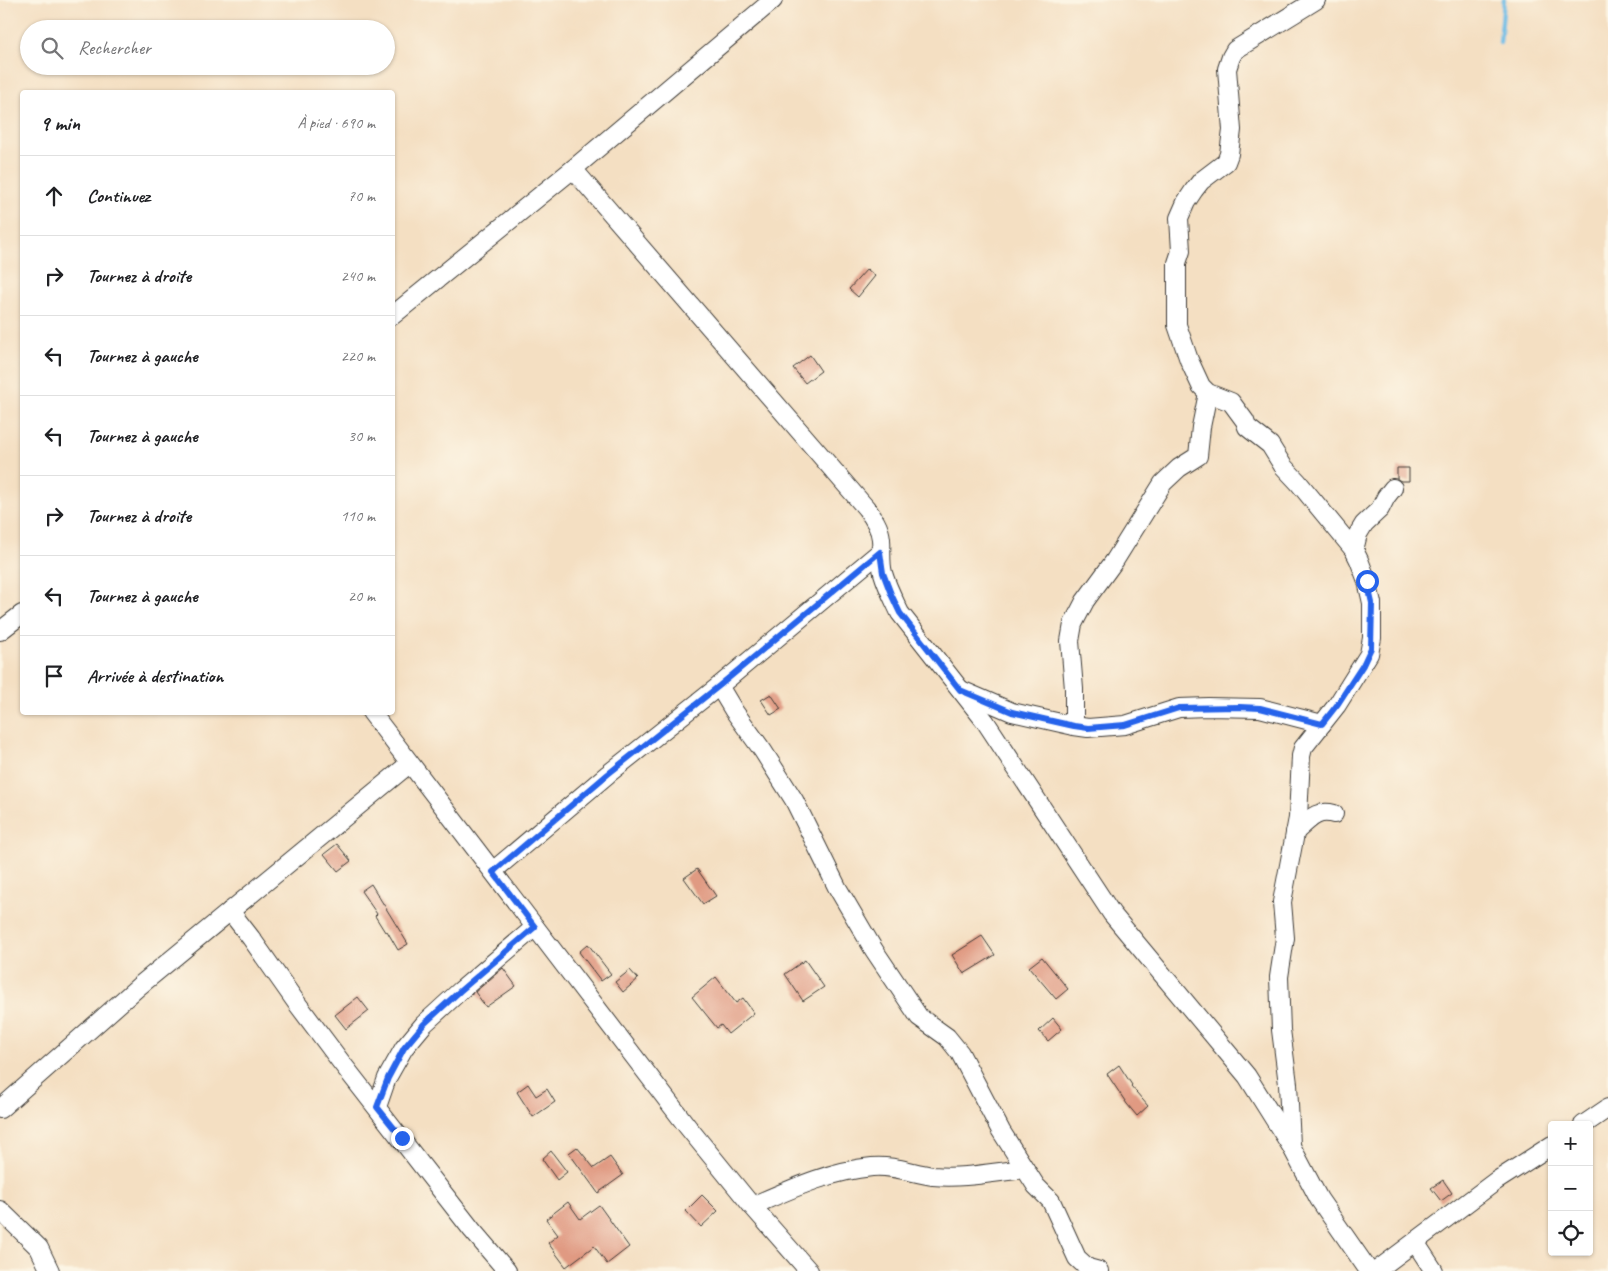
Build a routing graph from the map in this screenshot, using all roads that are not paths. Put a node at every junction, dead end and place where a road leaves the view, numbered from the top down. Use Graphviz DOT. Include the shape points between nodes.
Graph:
graph roads {
  1 [pos="772,0"];
  2 [pos="1316,0"];
  3 [pos="573,170"];
  4 [pos="395,314"];
  5 [pos="1208,394"];
  6 [pos="1393,488"];
  7 [pos="1354,550"];
  8 [pos="880,552"];
  9 [pos="20,616"];
  10 [pos="0,631"];
  11 [pos="719,686"];
  12 [pos="960,690"];
  13 [pos="373,715"];
  14 [pos="1322,724"];
  15 [pos="1074,726"];
  16 [pos="408,764"];
  17 [pos="1334,814"];
  18 [pos="1295,832"];
  19 [pos="493,872"];
  20 [pos="230,912"];
  21 [pos="535,927"];
  22 [pos="377,1107"];
  23 [pos="1608,1108"];
  24 [pos="0,1109"];
  25 [pos="1589,1121"];
  26 [pos="1291,1146"];
  27 [pos="1548,1148"];
  28 [pos="1024,1169"];
  29 [pos="752,1206"];
  30 [pos="0,1210"];
  31 [pos="6,1225"];
  32 [pos="1415,1242"];
  33 [pos="50,1271"];
  34 [pos="507,1271"];
  35 [pos="809,1271"];
  36 [pos="1099,1271"];
  37 [pos="1369,1271"];
  38 [pos="1376,1271"];
  39 [pos="1434,1271"];
  1 -- 3 [label="street"];
  2 -- 5 [label="street" via="1235,50 1230,57 1227,68 1232,130 1229,154 1226,162 1194,190 1179,218 1181,251 1177,263 1177,325 1200,386"];
  3 -- 4 [label="street"];
  3 -- 8 [label="street" via="866,508 876,522 881,538"];
  5 -- 7 [label="street" via="1230,402 1247,427 1270,445 1283,466"];
  5 -- 15 [label="street" via="1198,456 1163,483 1073,624 1070,641"];
  6 -- 7 [label="street" via="1380,509 1364,524"];
  7 -- 14 [label="street" via="1372,603 1371,648"];
  8 -- 11 [label="street"];
  8 -- 12 [label="street" via="883,573 900,613"];
  9 -- 10 [label="street"];
  11 -- 19 [label="street" via="608,774"];
  11 -- 28 [label="street" via="794,800 837,887 874,950 919,1017 947,1037 960,1053 990,1113"];
  12 -- 15 [label="street" via="1012,712"];
  12 -- 26 [label="street" via="985,722 1112,914 1247,1076"];
  13 -- 16 [label="street"];
  14 -- 15 [label="street" via="1260,708 1216,707 1179,708 1125,725"];
  14 -- 18 [label="street" via="1303,748"];
  16 -- 19 [label="street"];
  16 -- 20 [label="street"];
  17 -- 18 [label="street" via="1321,813"];
  18 -- 26 [label="street" via="1282,902 1285,938 1279,977"];
  19 -- 21 [label="street"];
  20 -- 22 [label="street"];
  20 -- 24 [label="street" via="138,986"];
  21 -- 22 [label="street" via="424,1024 404,1048"];
  21 -- 29 [label="street"];
  22 -- 34 [label="street"];
  23 -- 25 [label="street"];
  26 -- 37 [label="street" via="1319,1199"];
  27 -- 32 [label="street" via="1496,1181"];
  28 -- 29 [label="street" via="956,1177 931,1176 897,1168 851,1170 810,1181"];
  28 -- 36 [label="street" via="1051,1201 1077,1258 1088,1268"];
  29 -- 35 [label="street"];
  30 -- 31 [label="street"];
  31 -- 33 [label="street" via="39,1248"];
  32 -- 38 [label="street"];
  32 -- 39 [label="street"];
}
